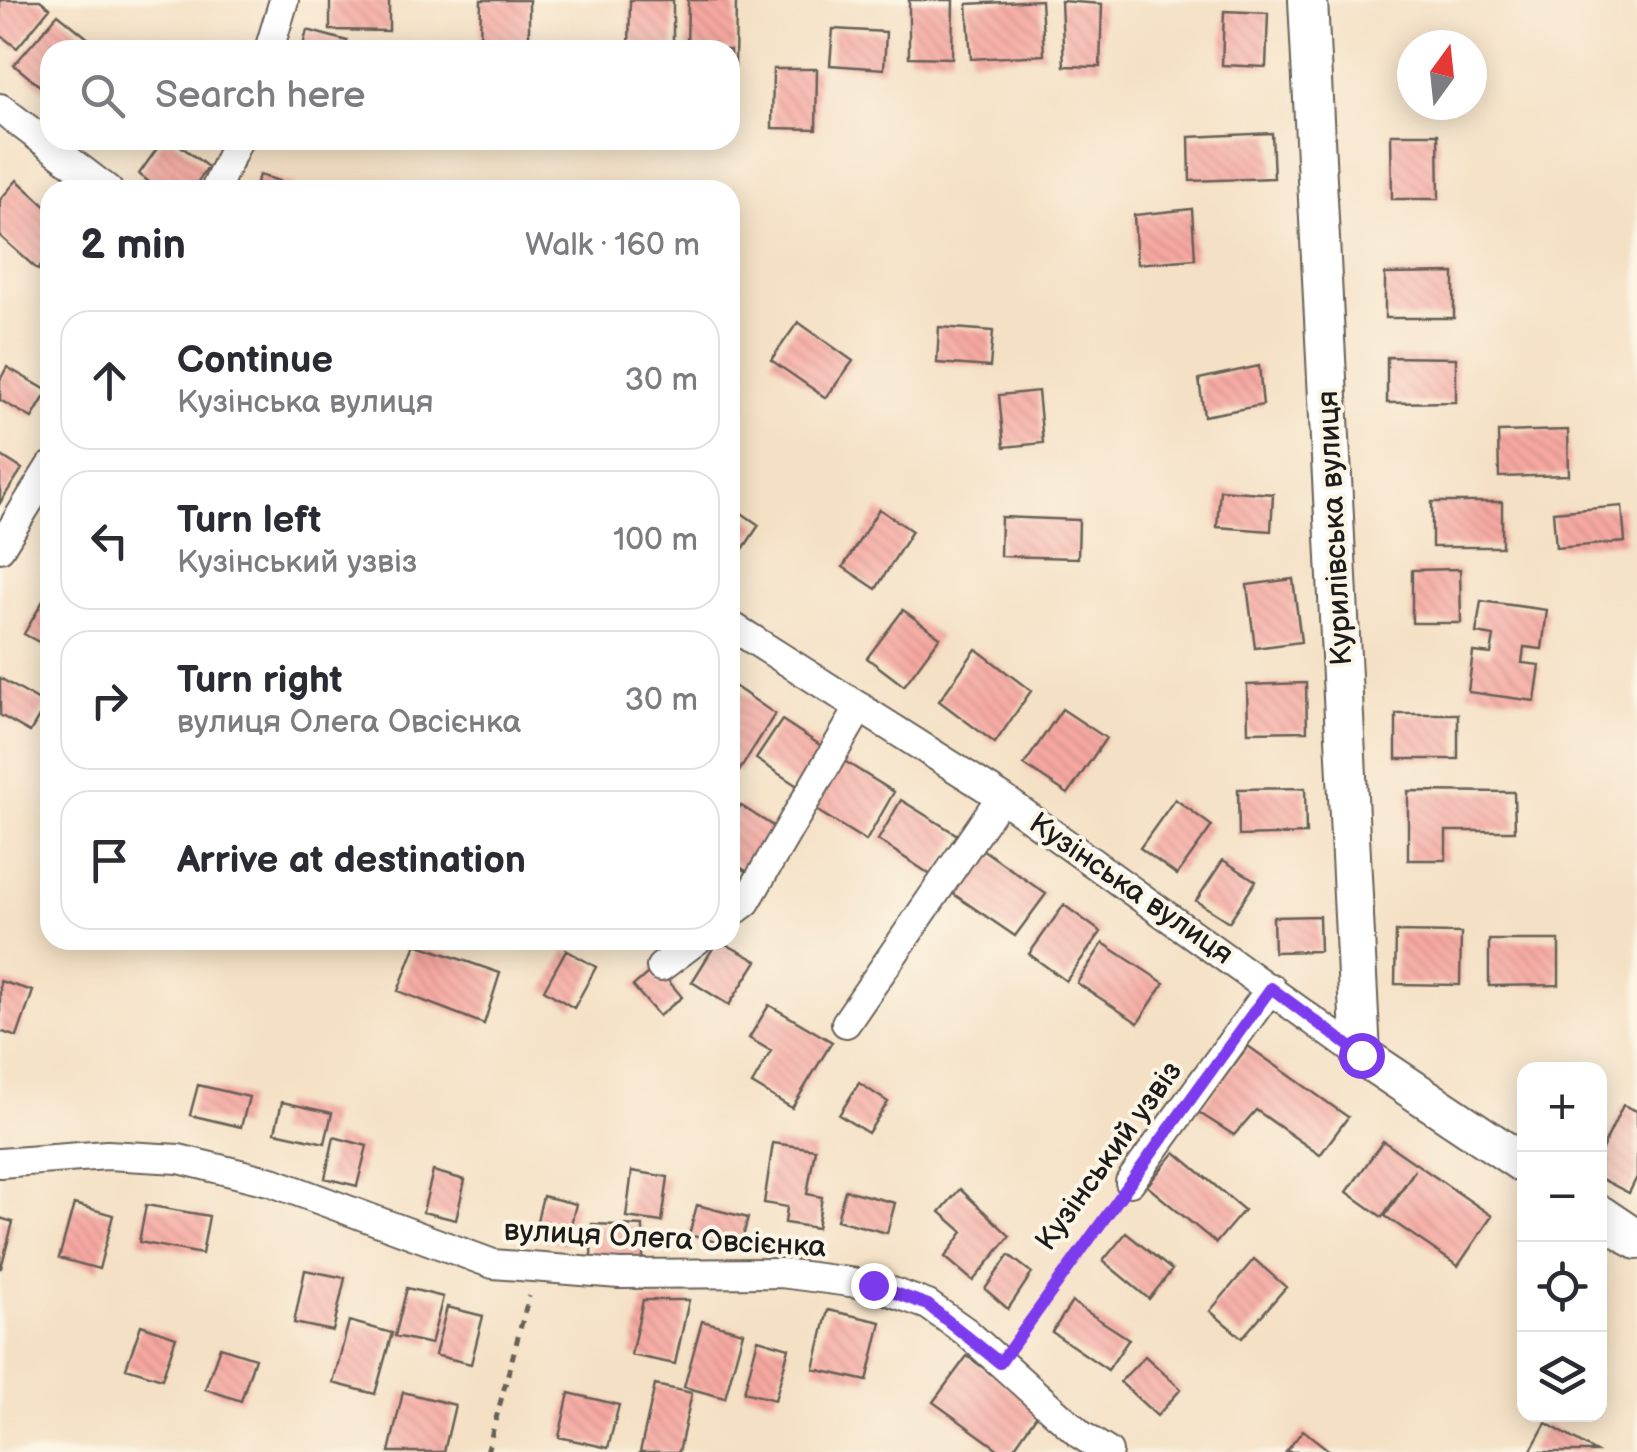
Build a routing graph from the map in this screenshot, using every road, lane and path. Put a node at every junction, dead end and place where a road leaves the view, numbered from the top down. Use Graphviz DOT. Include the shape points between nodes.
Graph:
graph roads {
  1 [pos="284,0"];
  2 [pos="1308,0"];
  3 [pos="272,40"];
  4 [pos="0,108"];
  5 [pos="40,138"];
  6 [pos="55,150"];
  7 [pos="233,150"];
  8 [pos="95,180"];
  9 [pos="219,180"];
  10 [pos="40,483"];
  11 [pos="0,548"];
  12 [pos="740,637"];
  13 [pos="860,708"];
  14 [pos="1001,797"];
  15 [pos="740,906"];
  16 [pos="683,950"];
  17 [pos="661,967"];
  18 [pos="1271,988"];
  19 [pos="846,1022"];
  20 [pos="1361,1055"];
  21 [pos="1517,1159"];
  22 [pos="0,1163"];
  23 [pos="1130,1182"];
  24 [pos="1607,1219"];
  25 [pos="1637,1240"];
  26 [pos="536,1268"];
  27 [pos="1000,1363"];
  28 [pos="487,1452"];
  29 [pos="1108,1452"];
  1 -- 3 [label="street"];
  2 -- 20 [label="main road, Курилівська вулиця"];
  4 -- 5 [label="street"];
  6 -- 8 [label="street"];
  7 -- 9 [label="street"];
  10 -- 11 [label="street"];
  12 -- 13 [label="street, Кузінська вулиця"];
  13 -- 14 [label="street, Кузінська вулиця"];
  13 -- 15 [label="street"];
  14 -- 18 [label="street, Кузінська вулиця"];
  14 -- 19 [label="street"];
  16 -- 17 [label="street"];
  18 -- 20 [label="street, Кузінська вулиця"];
  18 -- 23 [label="street, Кузінський узвіз"];
  20 -- 21 [label="main road, Кузінська вулиця"];
  22 -- 26 [label="street, вулиця Олега Овсієнка" via="107,1154 179,1158 272,1182 492,1264"];
  23 -- 27 [label="path, Кузінський узвіз"];
  24 -- 25 [label="main road"];
  26 -- 27 [label="street, вулиця Олега Овсієнка" via="781,1273 873,1285 928,1305"];
  26 -- 28 [label="path"];
  27 -- 29 [label="street, вулиця Олега Овсієнка"];
}
